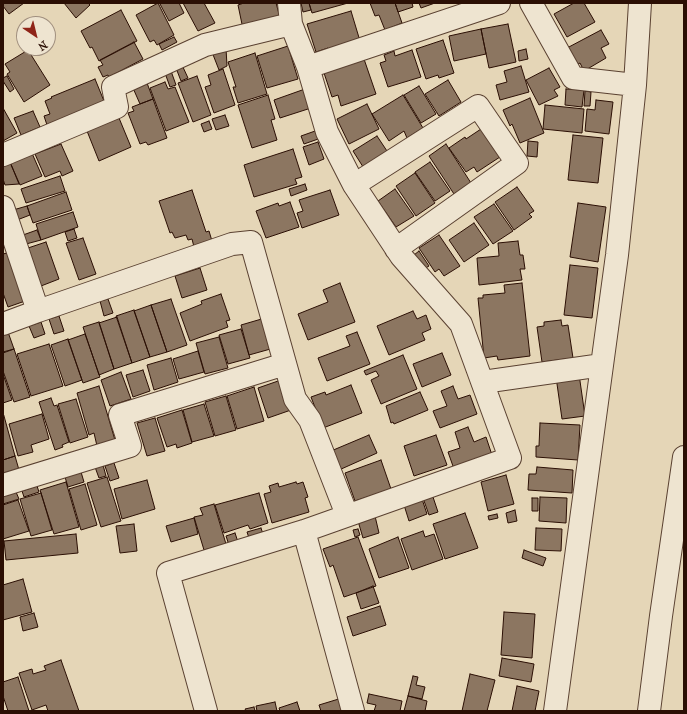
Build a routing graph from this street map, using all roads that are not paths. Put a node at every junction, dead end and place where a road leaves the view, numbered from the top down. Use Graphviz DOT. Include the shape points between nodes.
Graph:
graph roads {
  1 [pos="499,3"];
  2 [pos="531,3"];
  3 [pos="640,3"];
  4 [pos="290,13"];
  5 [pos="308,67"];
  6 [pos="635,85"];
  7 [pos="3,155"];
  8 [pos="354,185"];
  9 [pos="3,206"];
  10 [pos="396,249"];
  11 [pos="38,311"];
  12 [pos="3,324"];
  13 [pos="285,364"];
  14 [pos="602,365"];
  15 [pos="483,382"];
  16 [pos="684,457"];
  17 [pos="3,485"];
  18 [pos="347,515"];
  19 [pos="304,531"];
  20 [pos="206,711"];
  21 [pos="353,711"];
  22 [pos="555,711"];
  23 [pos="649,711"];
  1 -- 5 [label="street"];
  2 -- 6 [label="street" via="573,78"];
  3 -- 6 [label="street"];
  4 -- 5 [label="street"];
  4 -- 7 [label="street" via="205,45 114,87 117,107"];
  5 -- 8 [label="street" via="327,132"];
  6 -- 14 [label="street" via="617,255"];
  8 -- 10 [label="street"];
  8 -- 10 [label="street" via="478,106 517,163"];
  9 -- 11 [label="street"];
  10 -- 15 [label="street" via="461,324"];
  11 -- 12 [label="street"];
  11 -- 13 [label="street" via="232,244 251,242"];
  13 -- 17 [label="street" via="120,415 130,446"];
  13 -- 18 [label="street" via="295,399 310,420"];
  14 -- 15 [label="street"];
  14 -- 22 [label="street"];
  15 -- 18 [label="street" via="510,458"];
  16 -- 23 [label="street"];
  18 -- 19 [label="street"];
  19 -- 20 [label="street" via="168,573"];
  19 -- 21 [label="street"];
}
